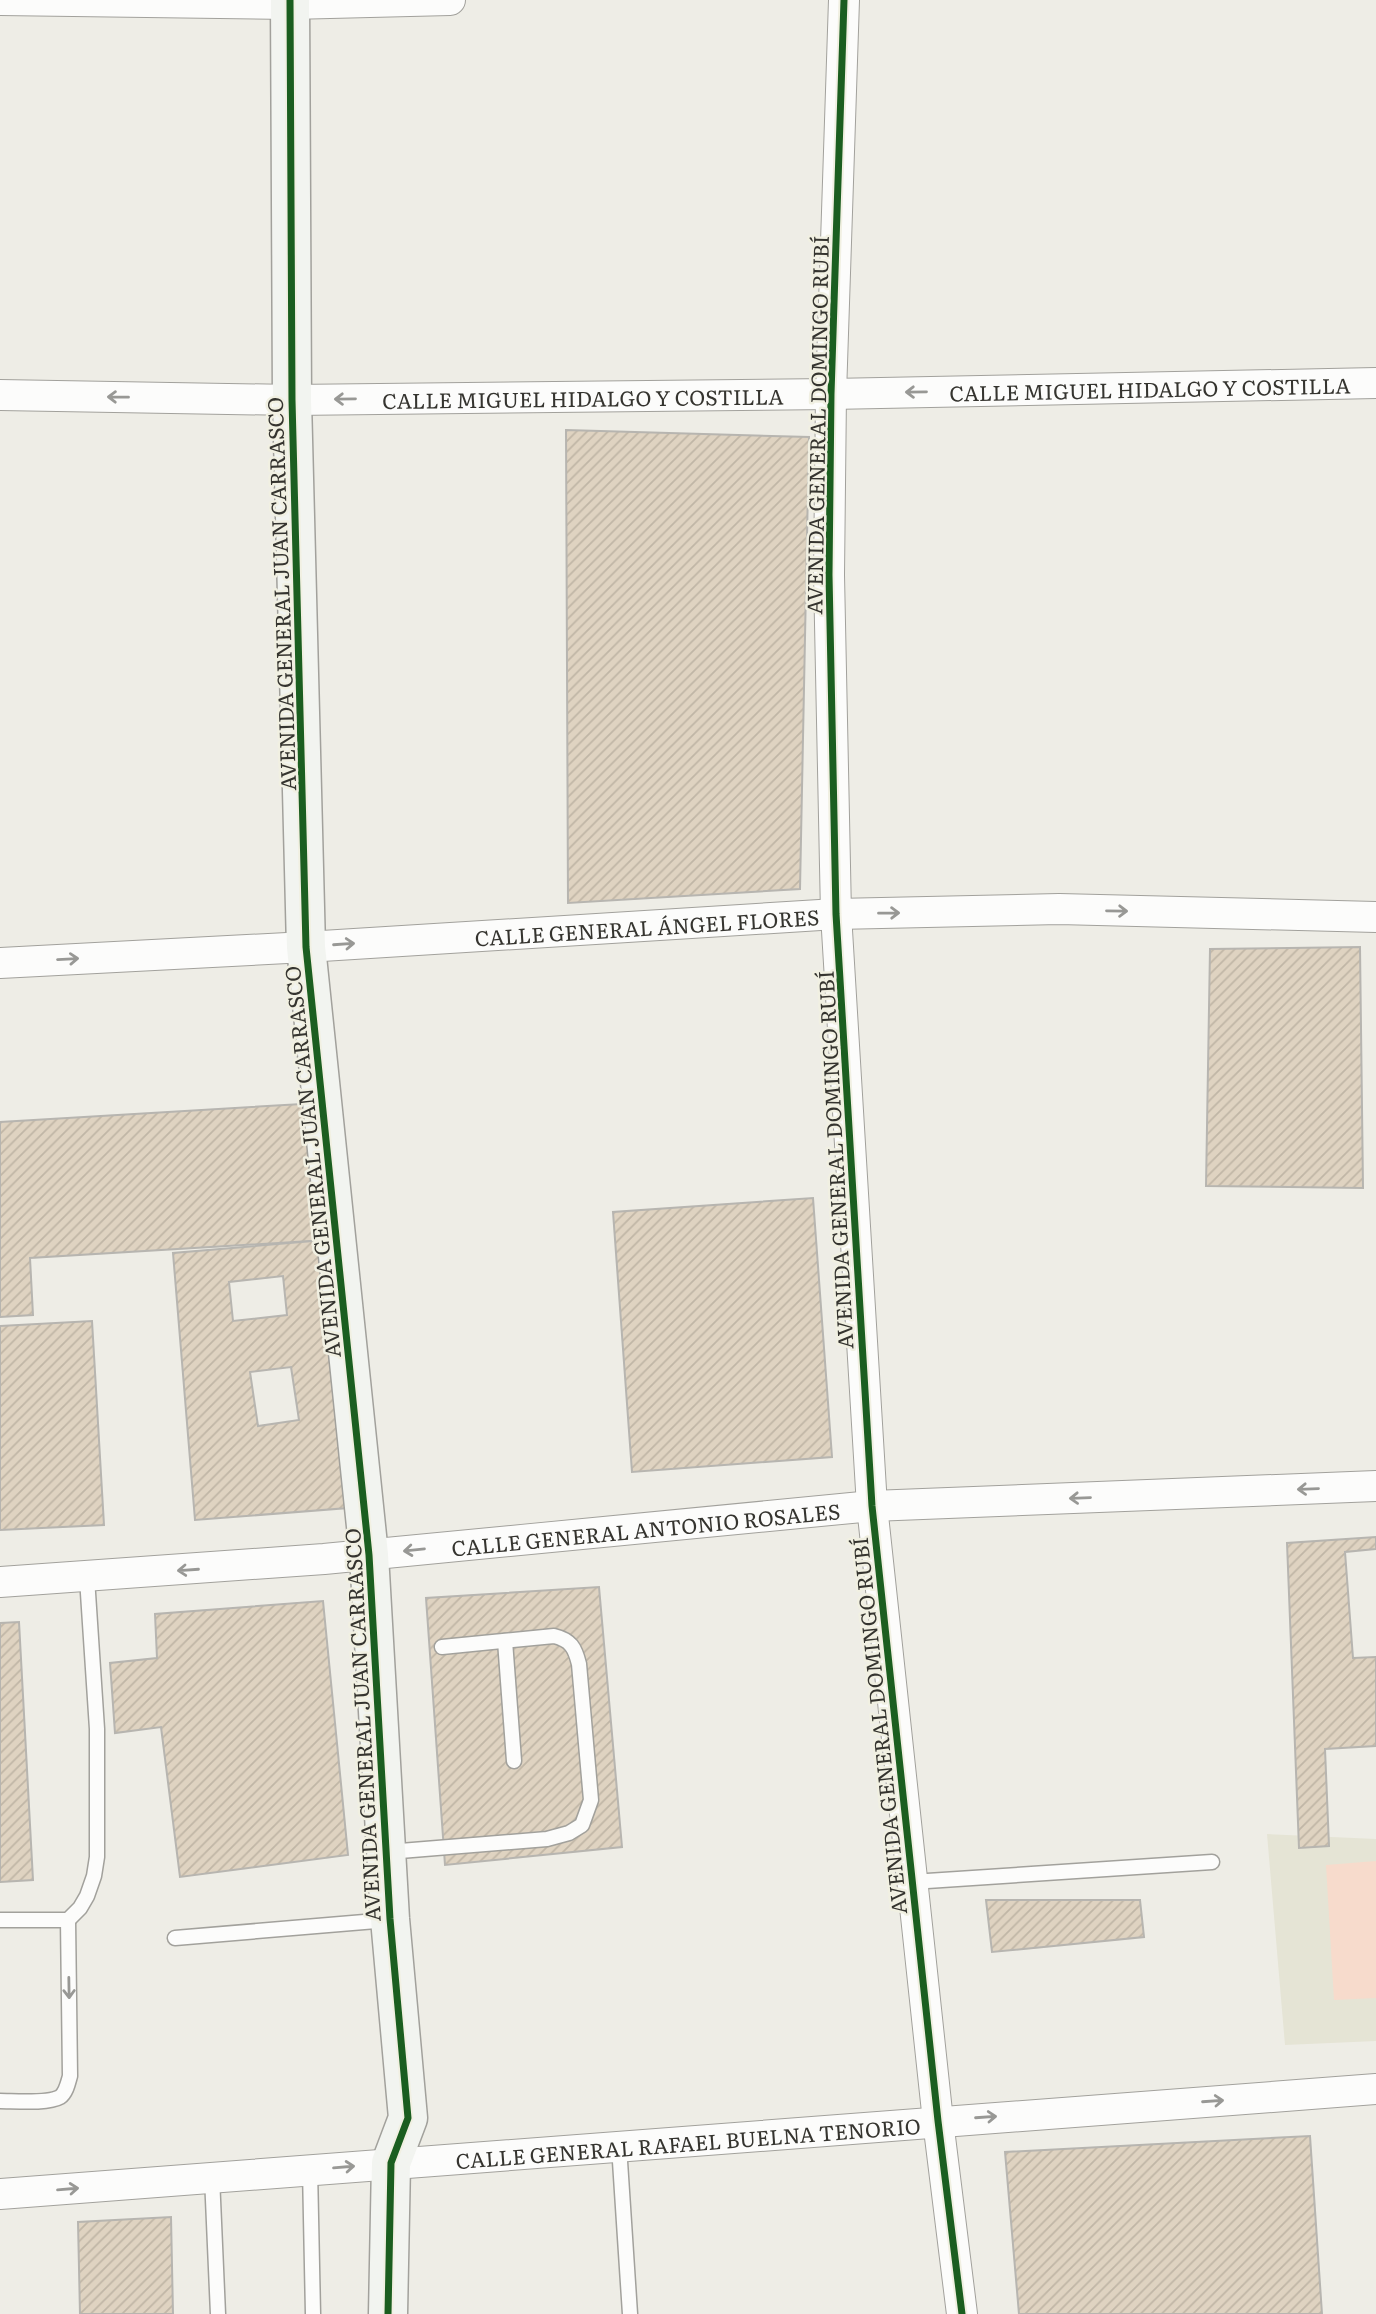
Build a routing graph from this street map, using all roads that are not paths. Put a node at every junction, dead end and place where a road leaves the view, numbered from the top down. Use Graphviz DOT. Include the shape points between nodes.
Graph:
graph roads {
  1 [pos="450,0"];
  2 [pos="844,0"];
  3 [pos="0,1"];
  4 [pos="290,2"];
  5 [pos="1376,383"];
  6 [pos="831,394"];
  7 [pos="0,395"];
  8 [pos="292,400"];
  9 [pos="836,914"];
  10 [pos="1376,917"];
  11 [pos="306,947"];
  12 [pos="0,963"];
  13 [pos="1376,1486"];
  14 [pos="873,1506"];
  15 [pos="369,1555"];
  16 [pos="87,1578"];
  17 [pos="0,1582"];
  18 [pos="505,1641"];
  19 [pos="442,1647"];
  20 [pos="514,1761"];
  21 [pos="386,1852"];
  22 [pos="1212,1862"];
  23 [pos="912,1882"];
  24 [pos="390,1919"];
  25 [pos="0,1920"];
  26 [pos="68,1920"];
  27 [pos="175,1938"];
  28 [pos="1376,2089"];
  29 [pos="0,2101"];
  30 [pos="938,2121"];
  31 [pos="619,2146"];
  32 [pos="391,2163"];
  33 [pos="310,2169"];
  34 [pos="212,2177"];
  35 [pos="0,2194"];
  36 [pos="218,2314"];
  37 [pos="313,2314"];
  38 [pos="388,2314"];
  39 [pos="630,2314"];
  40 [pos="962,2314"];
  1 -- 4 [label="street"];
  2 -- 6 [label="street, AVENIDA GENERAL DOMINGO RUBÍ"];
  3 -- 4 [label="street"];
  4 -- 8 [label="street, AVENIDA GENERAL JUAN CARRASCO"];
  5 -- 6 [label="street, CALLE MIGUEL HIDALGO Y COSTILLA, one-way"];
  6 -- 8 [label="street, CALLE MIGUEL HIDALGO Y COSTILLA, one-way"];
  6 -- 9 [label="street, AVENIDA GENERAL DOMINGO RUBÍ" via="829,575"];
  8 -- 7 [label="street, CALLE MIGUEL HIDALGO Y COSTILLA, one-way"];
  8 -- 11 [label="street, AVENIDA GENERAL JUAN CARRASCO"];
  9 -- 10 [label="street, CALLE GENERAL ÁNGEL FLORES, one-way" via="1059,909"];
  11 -- 9 [label="street, CALLE GENERAL ÁNGEL FLORES, one-way"];
  9 -- 14 [label="street, AVENIDA GENERAL DOMINGO RUBÍ"];
  12 -- 11 [label="street, CALLE GENERAL ÁNGEL FLORES, one-way"];
  11 -- 15 [label="street, AVENIDA GENERAL JUAN CARRASCO"];
  13 -- 14 [label="street, CALLE GENERAL ANTONIO ROSALES, one-way"];
  14 -- 15 [label="street, CALLE GENERAL ANTONIO ROSALES, one-way"];
  14 -- 23 [label="street, AVENIDA GENERAL DOMINGO RUBÍ"];
  15 -- 16 [label="street, CALLE GENERAL ANTONIO ROSALES, one-way"];
  15 -- 21 [label="street, AVENIDA GENERAL JUAN CARRASCO"];
  16 -- 17 [label="street, CALLE GENERAL ANTONIO ROSALES"];
  16 -- 26 [label="lane" via="97,1730 97,1857 88,1896"];
  18 -- 19 [label="lane"];
  18 -- 20 [label="lane"];
  18 -- 21 [label="lane" via="554,1636 566,1639 576,1649 591,1800 582,1825 547,1839"];
  21 -- 24 [label="street, AVENIDA GENERAL JUAN CARRASCO"];
  22 -- 23 [label="lane"];
  23 -- 30 [label="street, AVENIDA GENERAL DOMINGO RUBÍ"];
  24 -- 27 [label="lane"];
  24 -- 32 [label="street, AVENIDA GENERAL JUAN CARRASCO" via="408,2118"];
  25 -- 26 [label="lane"];
  26 -- 29 [label="lane, one-way" via="70,2076 66,2090 51,2099"];
  30 -- 28 [label="street, CALLE GENERAL RAFAEL BUELNA TENORIO, one-way"];
  30 -- 31 [label="street, CALLE GENERAL RAFAEL BUELNA TENORIO"];
  30 -- 40 [label="street, AVENIDA GENERAL DOMINGO RUBÍ"];
  31 -- 32 [label="street, CALLE GENERAL RAFAEL BUELNA TENORIO"];
  31 -- 39 [label="lane"];
  33 -- 32 [label="street, CALLE GENERAL RAFAEL BUELNA TENORIO, one-way"];
  32 -- 38 [label="street, AVENIDA GENERAL JUAN CARRASCO"];
  33 -- 34 [label="street, CALLE GENERAL RAFAEL BUELNA TENORIO"];
  33 -- 37 [label="lane"];
  35 -- 34 [label="street, CALLE GENERAL RAFAEL BUELNA TENORIO, one-way"];
  34 -- 36 [label="lane"];
}
